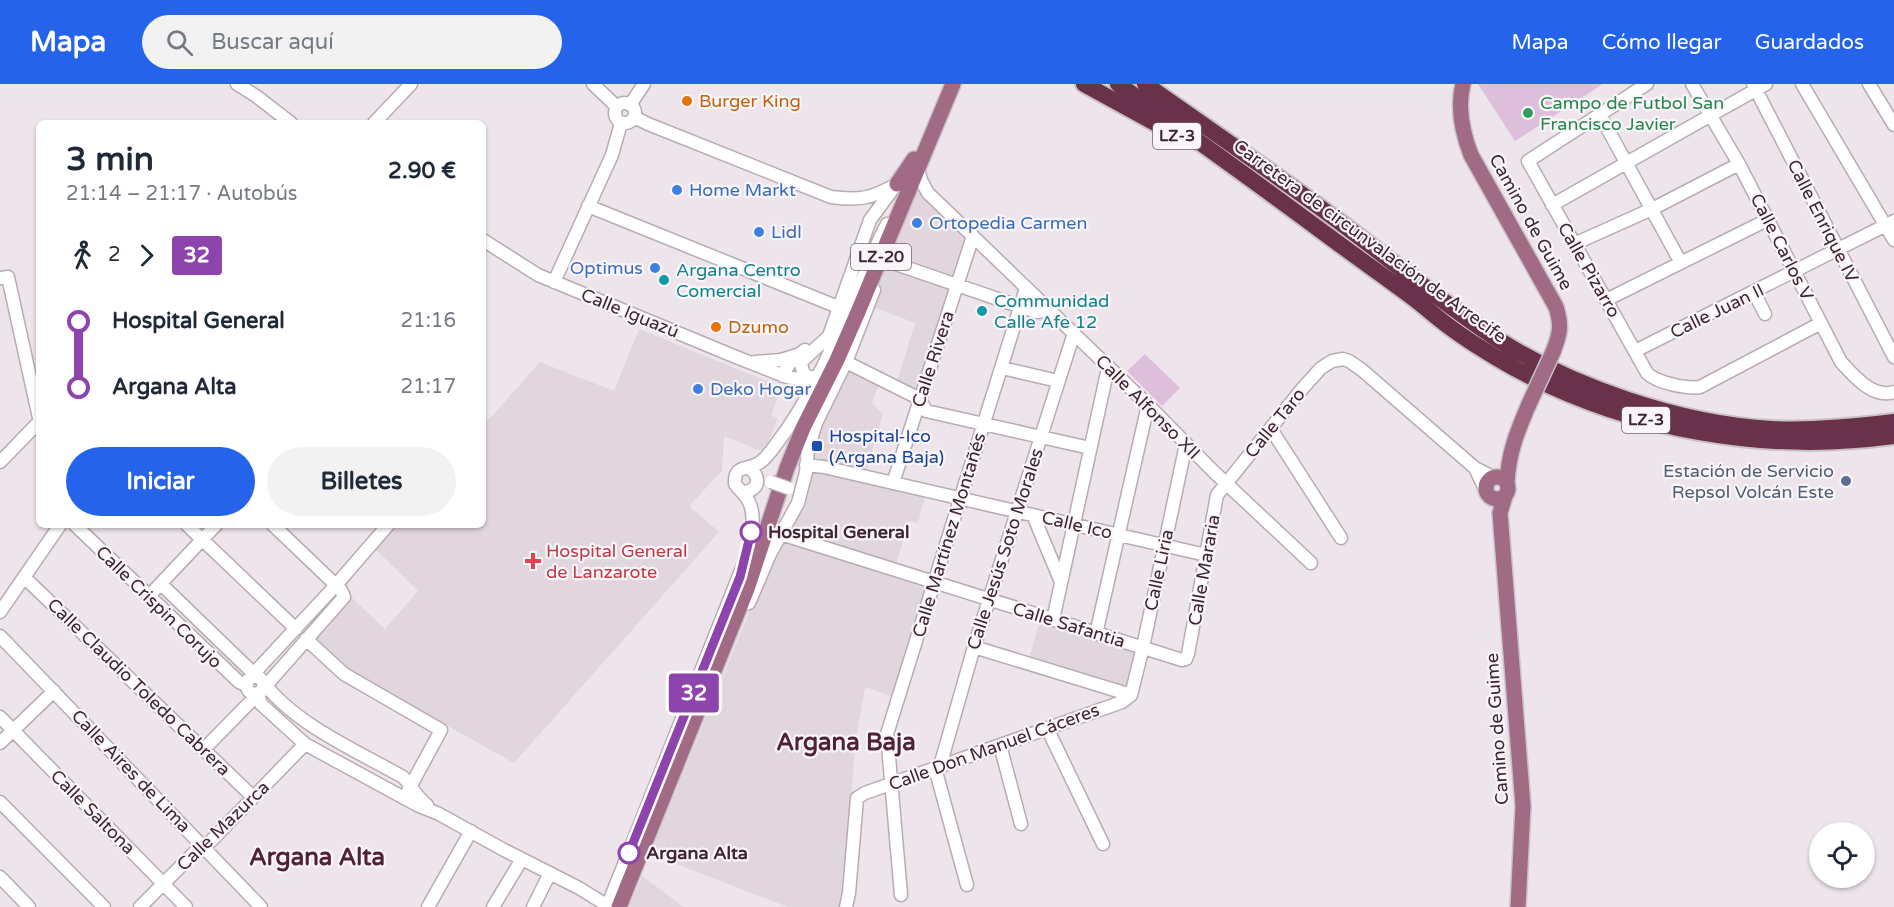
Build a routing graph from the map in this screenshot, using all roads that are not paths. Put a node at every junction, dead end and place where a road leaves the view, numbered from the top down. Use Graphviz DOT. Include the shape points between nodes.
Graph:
graph roads {
  1 [pos="237,84"];
  2 [pos="411,84"];
  3 [pos="593,84"];
  4 [pos="644,84"];
  5 [pos="944,84"];
  6 [pos="953,84"];
  7 [pos="1084,84"];
  8 [pos="1118,84"];
  9 [pos="1145,84"];
  10 [pos="1165,84"];
  11 [pos="1647,84"];
  12 [pos="1692,84"];
  13 [pos="1802,84"];
  14 [pos="1869,84"];
  15 [pos="1758,86"];
  16 [pos="1462,90"];
  17 [pos="617,107"];
  18 [pos="632,111"];
  19 [pos="1600,115"];
  20 [pos="1709,116"];
  21 [pos="287,120"];
  22 [pos="377,120"];
  23 [pos="621,123"];
  24 [pos="1894,125"];
  25 [pos="1627,164"];
  26 [pos="1739,164"];
  27 [pos="916,167"];
  28 [pos="897,184"];
  29 [pos="1268,191"];
  30 [pos="1307,197"];
  31 [pos="905,203"];
  32 [pos="1552,205"];
  33 [pos="588,206"];
  34 [pos="1652,209"];
  35 [pos="1767,220"];
  36 [pos="1890,223"];
  37 [pos="887,224"];
  38 [pos="973,236"];
  39 [pos="1894,240"];
  40 [pos="486,242"];
  41 [pos="1574,244"];
  42 [pos="1839,250"];
  43 [pos="886,258"];
  44 [pos="1680,263"];
  45 [pos="1794,272"];
  46 [pos="0,278"];
  47 [pos="554,282"];
  48 [pos="957,285"];
  49 [pos="1026,288"];
  50 [pos="1419,292"];
  51 [pos="1754,292"];
  52 [pos="1606,300"];
  53 [pos="1021,307"];
  54 [pos="1046,307"];
  55 [pos="837,311"];
  56 [pos="1765,314"];
  57 [pos="1821,323"];
  58 [pos="1074,333"];
  59 [pos="1635,351"];
  60 [pos="1894,357"];
  61 [pos="800,358"];
  62 [pos="751,362"];
  63 [pos="846,362"];
  64 [pos="1002,368"];
  65 [pos="1108,368"];
  66 [pos="785,376"];
  67 [pos="815,377"];
  68 [pos="1058,381"];
  69 [pos="1890,393"];
  70 [pos="920,399"];
  71 [pos="1148,405"];
  72 [pos="36,406"];
  73 [pos="800,407"];
  74 [pos="1894,422"];
  75 [pos="36,423"];
  76 [pos="983,423"];
  77 [pos="1271,429"];
  78 [pos="1041,436"];
  79 [pos="1894,436"];
  80 [pos="1186,444"];
  81 [pos="1090,448"];
  82 [pos="0,462"];
  83 [pos="806,465"];
  84 [pos="749,468"];
  85 [pos="765,481"];
  86 [pos="892,483"];
  87 [pos="1226,484"];
  88 [pos="1496,487"];
  89 [pos="801,491"];
  90 [pos="743,492"];
  91 [pos="960,499"];
  92 [pos="1017,511"];
  93 [pos="1033,515"];
  94 [pos="1075,524"];
  95 [pos="58,528"];
  96 [pos="78,528"];
  97 [pos="190,528"];
  98 [pos="213,528"];
  99 [pos="276,528"];
  100 [pos="385,528"];
  101 [pos="782,534"];
  102 [pos="1119,535"];
  103 [pos="1341,538"];
  104 [pos="202,540"];
  105 [pos="1164,546"];
  106 [pos="1206,555"];
  107 [pos="1311,563"];
  108 [pos="24,578"];
  109 [pos="934,582"];
  110 [pos="1061,582"];
  111 [pos="161,584"];
  112 [pos="336,585"];
  113 [pos="148,597"];
  114 [pos="989,600"];
  115 [pos="0,612"];
  116 [pos="1053,620"];
  117 [pos="296,628"];
  118 [pos="1096,634"];
  119 [pos="0,636"];
  120 [pos="306,639"];
  121 [pos="974,647"];
  122 [pos="1143,647"];
  123 [pos="1186,659"];
  124 [pos="256,685"];
  125 [pos="54,691"];
  126 [pos="1131,695"];
  127 [pos="0,717"];
  128 [pos="1047,728"];
  129 [pos="13,730"];
  130 [pos="0,743"];
  131 [pos="305,744"];
  132 [pos="1000,745"];
  133 [pos="204,749"];
  134 [pos="938,767"];
  135 [pos="892,784"];
  136 [pos="411,785"];
  137 [pos="401,795"];
  138 [pos="253,797"];
  139 [pos="0,802"];
  140 [pos="440,814"];
  141 [pos="1021,824"];
  142 [pos="471,831"];
  143 [pos="1103,844"];
  144 [pos="204,846"];
  145 [pos="522,859"];
  146 [pos="621,872"];
  147 [pos="550,873"];
  148 [pos="0,877"];
  149 [pos="164,883"];
  150 [pos="967,885"];
  151 [pos="579,888"];
  152 [pos="901,895"];
  153 [pos="29,907"];
  154 [pos="104,907"];
  155 [pos="140,907"];
  156 [pos="186,907"];
  157 [pos="261,907"];
  158 [pos="428,907"];
  159 [pos="493,907"];
  160 [pos="533,907"];
  161 [pos="612,907"];
  162 [pos="625,907"];
  163 [pos="846,907"];
  164 [pos="1518,907"];
  1 -- 21 [label="street"];
  2 -- 22 [label="street"];
  3 -- 17 [label="street"];
  4 -- 18 [label="street"];
  5 -- 27 [label="main road, LZ-20"];
  6 -- 27 [label="main road, LZ-20"];
  7 -- 29 [label="highway, LZ-3"];
  8 -- 29 [label="highway, Carretera de circunvalación de Arrecife / LZ-3"];
  9 -- 30 [label="highway, Carretera de circunvalación de Arrecife / LZ-3"];
  10 -- 30 [label="highway, LZ-3" via="1276,168"];
  11 -- 19 [label="street"];
  12 -- 20 [label="street, Calle Carlos V"];
  13 -- 36 [label="street"];
  14 -- 24 [label="street"];
  15 -- 20 [label="street"];
  15 -- 42 [label="street, Calle Enrique IV"];
  16 -- 88 [label="main road, Camino de Guime, bridge" via="1461,121 1471,155 1544,283 1560,321 1553,352"];
  17 -- 18 [label="street" via="624,104"];
  17 -- 23 [label="street" via="615,114"];
  18 -- 23 [label="street" via="629,122"];
  18 -- 28 [label="street" via="735,160 831,197 860,200"];
  19 -- 25 [label="street"];
  19 -- 32 [label="street, Calle Pizarro" via="1527,161"];
  20 -- 25 [label="street"];
  20 -- 26 [label="street, Calle Carlos V"];
  23 -- 33 [label="street" via="612,155"];
  25 -- 32 [label="street"];
  25 -- 34 [label="street"];
  26 -- 34 [label="street"];
  26 -- 35 [label="street, Calle Carlos V"];
  27 -- 28 [label="main road"];
  27 -- 31 [label="main road, LZ-20"];
  27 -- 37 [label="main road, LZ-20"];
  27 -- 38 [label="street, Calle Alfonso XII" via="928,193"];
  28 -- 55 [label="street" via="870,220"];
  29 -- 50 [label="highway, Carretera de circunvalación de Arrecife / LZ-3" via="1391,282"];
  30 -- 50 [label="highway, Carretera de circunvalación de Arrecife / LZ-3" via="1400,267"];
  31 -- 43 [label="street"];
  31 -- 161 [label="main road, LZ-20" via="803,428 747,590"];
  32 -- 41 [label="street, Calle Pizarro"];
  33 -- 47 [label="street"];
  33 -- 55 [label="street"];
  34 -- 41 [label="street"];
  34 -- 44 [label="street"];
  35 -- 44 [label="street"];
  35 -- 45 [label="street, Calle Carlos V"];
  36 -- 39 [label="street"];
  36 -- 42 [label="street, Calle Juan II"];
  37 -- 67 [label="street"];
  37 -- 161 [label="main road, LZ-20" via="851,321 782,468 743,588"];
  38 -- 48 [label="street, Calle Rivera"];
  38 -- 49 [label="street, Calle Alfonso XII"];
  40 -- 47 [label="street, Calle Iguazú"];
  41 -- 52 [label="street, Calle Pizarro"];
  42 -- 45 [label="street, Calle Juan II"];
  42 -- 60 [label="street, Calle Enrique IV"];
  43 -- 48 [label="street"];
  43 -- 63 [label="street"];
  44 -- 52 [label="street"];
  45 -- 51 [label="street, Calle Juan II"];
  45 -- 57 [label="street, Calle Carlos V"];
  46 -- 72 [label="street" via="8,277"];
  47 -- 62 [label="street, Calle Iguazú"];
  48 -- 53 [label="street"];
  48 -- 70 [label="street, Calle Rivera"];
  49 -- 53 [label="street, Calle Martínez Montañés"];
  49 -- 54 [label="street, Calle Alfonso XII"];
  50 -- 74 [label="highway, Carretera de circunvalación de Arrecife / LZ-3" via="1537,362 1638,403 1704,421 1771,429"];
  50 -- 79 [label="highway, Carretera de circunvalación de Arrecife / LZ-3" via="1449,327 1515,368 1591,402 1640,418 1695,432 1787,442"];
  51 -- 56 [label="street"];
  51 -- 59 [label="street, Calle Juan II"];
  52 -- 59 [label="street, Calle Pizarro"];
  53 -- 54 [label="street" via="1037,312"];
  53 -- 64 [label="street, Calle Martínez Montañés"];
  54 -- 58 [label="street, Calle Alfonso XII"];
  55 -- 61 [label="street" via="829,336"];
  57 -- 59 [label="street, Calle Pizarro" via="1700,387 1652,378"];
  57 -- 69 [label="street, Calle Carlos V" via="1841,362 1860,384"];
  58 -- 65 [label="street, Calle Alfonso XII"];
  58 -- 68 [label="street, Calle Jesús Soto Morales"];
  61 -- 62 [label="street"];
  61 -- 66 [label="street"];
  61 -- 67 [label="street" via="805,376"];
  62 -- 66 [label="street, Calle Iguazú"];
  63 -- 70 [label="street"];
  63 -- 83 [label="street" via="816,423"];
  64 -- 68 [label="street"];
  64 -- 76 [label="street, Calle Martínez Montañés"];
  65 -- 71 [label="street, Calle Alfonso XII"];
  65 -- 81 [label="street"];
  66 -- 67 [label="street, Calle Iguazú" via="805,380"];
  66 -- 73 [label="street" via="802,391"];
  67 -- 73 [label="street"];
  68 -- 78 [label="street, Calle Jesús Soto Morales"];
  70 -- 76 [label="street" via="926,411"];
  70 -- 86 [label="street, Calle Rivera"];
  71 -- 80 [label="street, Calle Alfonso XII"];
  71 -- 102 [label="street"];
  73 -- 84 [label="street" via="778,442 760,463"];
  75 -- 82 [label="street"];
  76 -- 78 [label="street"];
  76 -- 91 [label="street, Calle Martínez Montañés"];
  77 -- 87 [label="street, Calle Taro"];
  77 -- 88 [label="street, Calle Taro" via="1302,388 1327,364 1349,361"];
  77 -- 103 [label="street"];
  78 -- 81 [label="street"];
  78 -- 92 [label="street, Calle Jesús Soto Morales"];
  80 -- 87 [label="street, Calle Alfonso XII"];
  80 -- 105 [label="street, Calle Liria"];
  81 -- 94 [label="street"];
  83 -- 86 [label="street, Calle Ico"];
  83 -- 89 [label="street"];
  84 -- 85 [label="street"];
  84 -- 90 [label="street" via="734,476 735,484"];
  85 -- 89 [label="street, bridge"];
  85 -- 90 [label="street"];
  86 -- 91 [label="street, Calle Ico"];
  87 -- 106 [label="street, Calle Mararia" via="1217,495"];
  87 -- 107 [label="street, Calle Alfonso XII"];
  88 -- 164 [label="main road, Camino de Guime" via="1523,807"];
  89 -- 101 [label="street"];
  90 -- 146 [label="street" via="752,511 740,577"];
  91 -- 92 [label="street, Calle Ico"];
  91 -- 109 [label="street, Calle Martínez Montañés"];
  92 -- 93 [label="street, Calle Ico"];
  92 -- 114 [label="street, Calle Jesús Soto Morales"];
  93 -- 94 [label="street, Calle Ico"];
  93 -- 110 [label="street"];
  94 -- 102 [label="street, Calle Ico"];
  94 -- 110 [label="street"];
  95 -- 108 [label="street"];
  96 -- 113 [label="street, Calle Crispin Corujo"];
  97 -- 104 [label="street"];
  98 -- 104 [label="street"];
  99 -- 112 [label="street"];
  100 -- 112 [label="street"];
  101 -- 109 [label="street, Calle Safantia"];
  101 -- 162 [label="street" via="757,584"];
  102 -- 105 [label="street, Calle Ico"];
  102 -- 118 [label="street"];
  104 -- 111 [label="street"];
  104 -- 117 [label="street"];
  105 -- 106 [label="street, Calle Ico"];
  105 -- 122 [label="street, Calle Liria"];
  106 -- 123 [label="street, Calle Mararia"];
  108 -- 115 [label="street"];
  108 -- 133 [label="street, Calle Claudio Toledo Cabrera"];
  109 -- 114 [label="street, Calle Safantia"];
  109 -- 135 [label="street, Calle Martínez Montañés" via="887,734"];
  110 -- 116 [label="street"];
  111 -- 113 [label="street"];
  111 -- 124 [label="street, Calle Crispin Corujo" via="250,670"];
  112 -- 117 [label="street"];
  112 -- 120 [label="street" via="344,597"];
  113 -- 124 [label="street, Calle Crispin Corujo" via="239,682"];
  114 -- 116 [label="street, Calle Safantia"];
  114 -- 121 [label="street, Calle Jesús Soto Morales"];
  116 -- 118 [label="street, Calle Safantia"];
  117 -- 124 [label="street" via="257,670"];
  118 -- 122 [label="street, Calle Safantia"];
  119 -- 125 [label="street, Calle Aires de Lima"];
  120 -- 124 [label="street" via="270,681"];
  120 -- 136 [label="street" via="344,674 441,730"];
  121 -- 126 [label="street"];
  121 -- 134 [label="street, Calle Jesús Soto Morales"];
  122 -- 123 [label="street, Calle Safantia"];
  122 -- 126 [label="street, Calle Liria"];
  124 -- 131 [label="street, Calle Crispin Corujo" via="261,704"];
  124 -- 133 [label="street"];
  124 -- 136 [label="street, Calle Crispin Corujo" via="310,725"];
  125 -- 129 [label="street"];
  125 -- 144 [label="street, Calle Aires de Lima"];
  126 -- 128 [label="street, Calle Don Manuel Cáceres" via="1122,702"];
  127 -- 129 [label="street, Calle Saltona"];
  128 -- 132 [label="street, Calle Don Manuel Cáceres"];
  128 -- 143 [label="street"];
  129 -- 130 [label="street"];
  129 -- 149 [label="street, Calle Saltona"];
  131 -- 137 [label="street, Calle Crispin Corujo"];
  131 -- 138 [label="street, Calle Mazurca"];
  132 -- 134 [label="street, Calle Don Manuel Cáceres"];
  132 -- 141 [label="street"];
  133 -- 138 [label="street, Calle Claudio Toledo Cabrera"];
  134 -- 135 [label="street, Calle Don Manuel Cáceres"];
  134 -- 150 [label="street"];
  135 -- 152 [label="street, Calle Martínez Montañés"];
  135 -- 163 [label="street, Calle Don Manuel Cáceres" via="857,798"];
  136 -- 137 [label="street"];
  136 -- 140 [label="street, Calle Crispin Corujo" via="420,800"];
  137 -- 140 [label="street, Calle Crispin Corujo"];
  138 -- 144 [label="street, Calle Mazurca"];
  139 -- 154 [label="street"];
  140 -- 142 [label="street, Calle Crispin Corujo"];
  142 -- 145 [label="street, Calle Crispin Corujo"];
  142 -- 158 [label="street"];
  144 -- 149 [label="street, Calle Mazurca"];
  144 -- 157 [label="street, Calle Aires de Lima"];
  145 -- 147 [label="street, Calle Crispin Corujo"];
  145 -- 159 [label="street"];
  146 -- 151 [label="street, Calle Crispin Corujo" via="604,892"];
  146 -- 161 [label="street"];
  147 -- 151 [label="street, Calle Crispin Corujo"];
  147 -- 160 [label="street"];
  148 -- 153 [label="street"];
  149 -- 155 [label="street, Calle Mazurca"];
  149 -- 156 [label="street, Calle Saltona"];
  151 -- 161 [label="street, Calle Crispin Corujo"];
}
